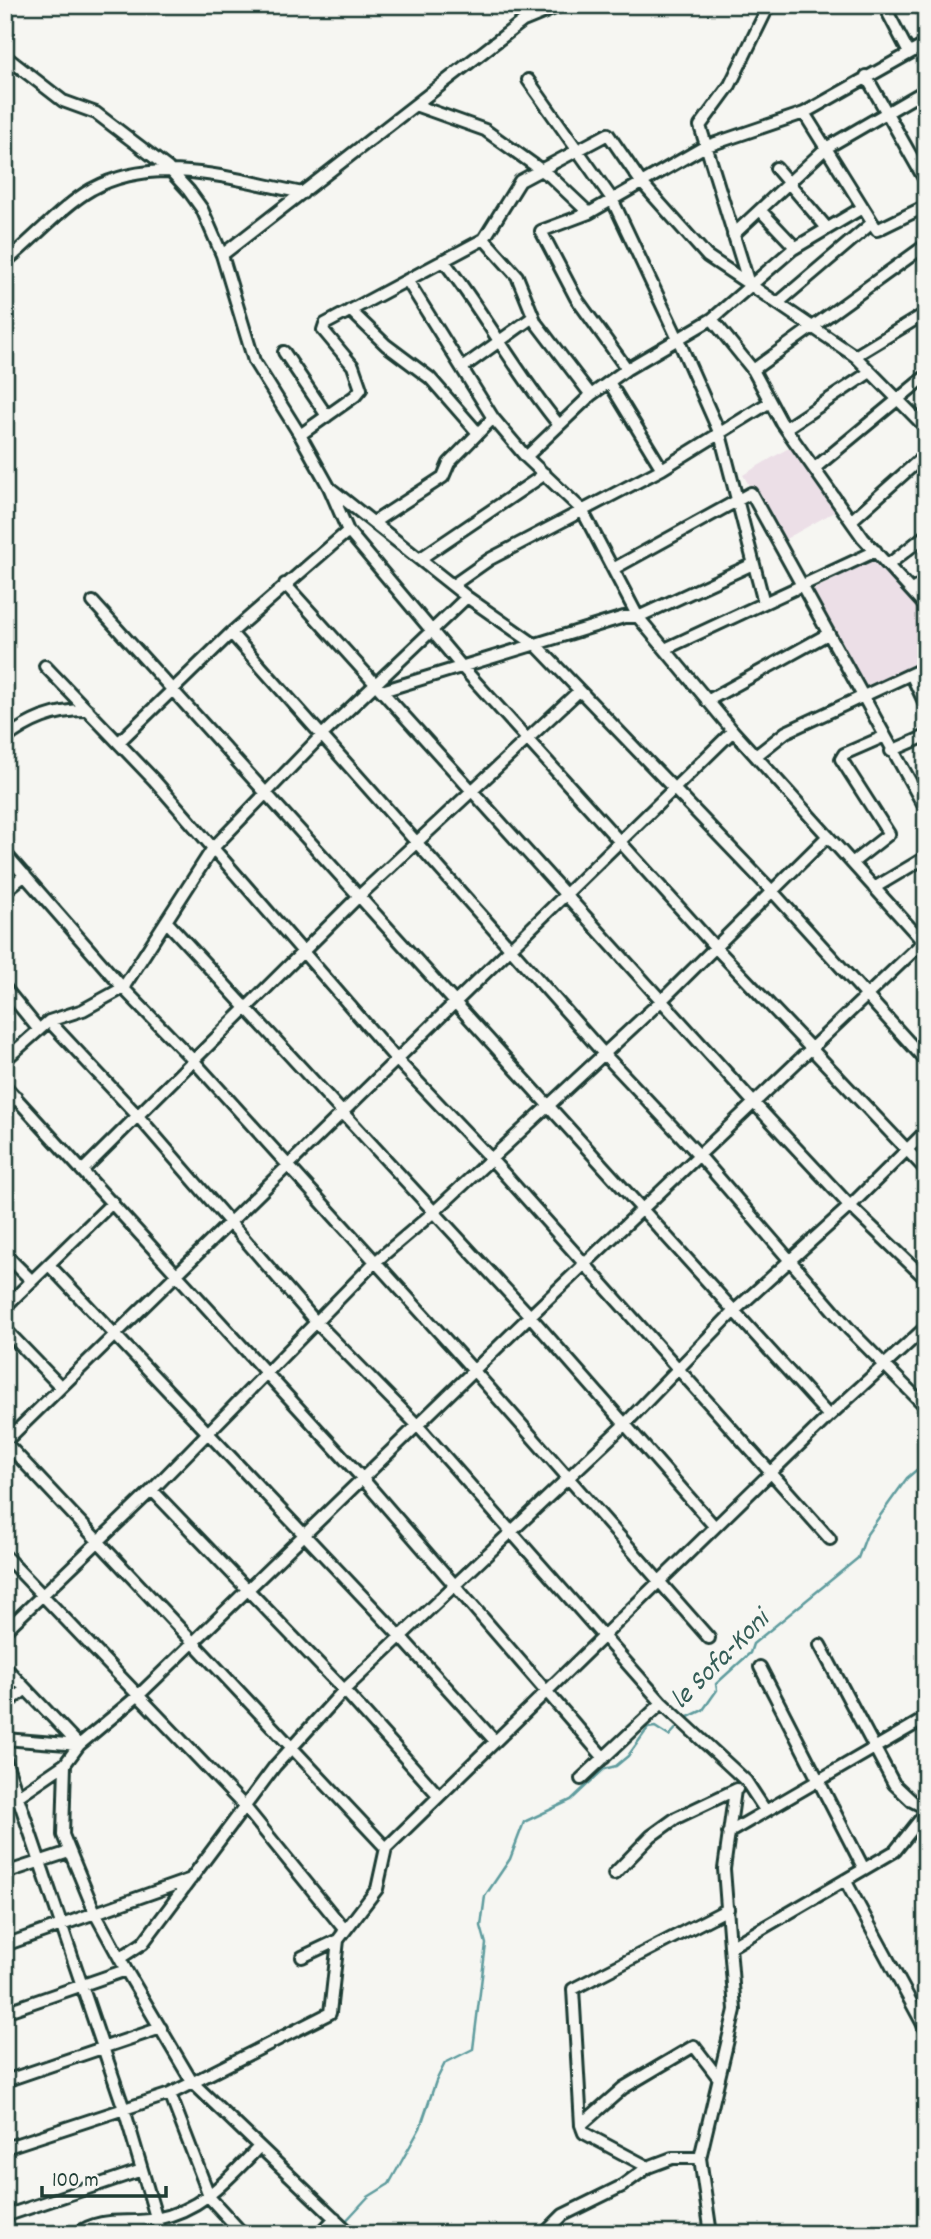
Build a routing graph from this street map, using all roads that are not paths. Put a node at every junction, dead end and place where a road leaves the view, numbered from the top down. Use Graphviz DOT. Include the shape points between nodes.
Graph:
graph roads {
  1 [pos="562,5"];
  2 [pos="769,5"];
  3 [pos="889,15"];
  4 [pos="926,44"];
  5 [pos="909,53"];
  6 [pos="5,56"];
  7 [pos="866,76"];
  8 [pos="528,80"];
  9 [pos="926,90"];
  10 [pos="415,105"];
  11 [pos="804,113"];
  12 [pos="887,113"];
  13 [pos="704,147"];
  14 [pos="826,148"];
  15 [pos="578,150"];
  16 [pos="168,168"];
  17 [pos="776,168"];
  18 [pos="541,169"];
  19 [pos="926,181"];
  20 [pos="641,182"];
  21 [pos="789,183"];
  22 [pos="303,193"];
  23 [pos="612,198"];
  24 [pos="926,206"];
  25 [pos="862,208"];
  26 [pos="760,210"];
  27 [pos="589,213"];
  28 [pos="872,223"];
  29 [pos="827,228"];
  30 [pos="733,235"];
  31 [pos="484,239"];
  32 [pos="926,245"];
  33 [pos="795,247"];
  34 [pos="222,256"];
  35 [pos="443,260"];
  36 [pos="5,262"];
  37 [pos="407,280"];
  38 [pos="749,284"];
  39 [pos="778,303"];
  40 [pos="350,310"];
  41 [pos="926,313"];
  42 [pos="533,317"];
  43 [pos="712,319"];
  44 [pos="815,326"];
  45 [pos="678,339"];
  46 [pos="500,341"];
  47 [pos="284,352"];
  48 [pos="855,356"];
  49 [pos="462,368"];
  50 [pos="627,369"];
  51 [pos="753,370"];
  52 [pos="870,372"];
  53 [pos="926,376"];
  54 [pos="609,382"];
  55 [pos="591,395"];
  56 [pos="896,400"];
  57 [pos="771,402"];
  58 [pos="327,416"];
  59 [pos="492,418"];
  60 [pos="559,425"];
  61 [pos="786,428"];
  62 [pos="926,428"];
  63 [pos="478,433"];
  64 [pos="720,434"];
  65 [pos="300,435"];
  66 [pos="926,454"];
  67 [pos="526,457"];
  68 [pos="815,468"];
  69 [pos="662,469"];
  70 [pos="545,474"];
  71 [pos="329,487"];
  72 [pos="736,502"];
  73 [pos="582,510"];
  74 [pos="852,520"];
  75 [pos="374,522"];
  76 [pos="348,531"];
  77 [pos="926,535"];
  78 [pos="876,551"];
  79 [pos="421,558"];
  80 [pos="753,564"];
  81 [pos="888,565"];
  82 [pos="613,569"];
  83 [pos="926,581"];
  84 [pos="285,584"];
  85 [pos="802,585"];
  86 [pos="453,586"];
  87 [pos="912,590"];
  88 [pos="467,597"];
  89 [pos="93,602"];
  90 [pos="764,603"];
  91 [pos="926,607"];
  92 [pos="638,617"];
  93 [pos="434,629"];
  94 [pos="232,633"];
  95 [pos="828,634"];
  96 [pos="537,646"];
  97 [pos="665,649"];
  98 [pos="45,666"];
  99 [pos="926,667"];
  100 [pos="463,668"];
  101 [pos="911,674"];
  102 [pos="379,688"];
  103 [pos="174,689"];
  104 [pos="579,691"];
  105 [pos="862,698"];
  106 [pos="707,701"];
  107 [pos="926,706"];
  108 [pos="88,710"];
  109 [pos="733,731"];
  110 [pos="321,736"];
  111 [pos="926,736"];
  112 [pos="883,737"];
  113 [pos="6,738"];
  114 [pos="528,738"];
  115 [pos="119,742"];
  116 [pos="891,751"];
  117 [pos="757,755"];
  118 [pos="673,789"];
  119 [pos="472,791"];
  120 [pos="266,795"];
  121 [pos="926,810"];
  122 [pos="828,836"];
  123 [pos="620,841"];
  124 [pos="418,843"];
  125 [pos="213,848"];
  126 [pos="5,853"];
  127 [pos="926,857"];
  128 [pos="852,863"];
  129 [pos="24,875"];
  130 [pos="874,888"];
  131 [pos="5,891"];
  132 [pos="772,891"];
  133 [pos="566,894"];
  134 [pos="358,897"];
  135 [pos="166,921"];
  136 [pos="925,943"];
  137 [pos="715,947"];
  138 [pos="510,949"];
  139 [pos="303,952"];
  140 [pos="5,988"];
  141 [pos="123,988"];
  142 [pos="865,995"];
  143 [pos="662,1000"];
  144 [pos="454,1004"];
  145 [pos="246,1006"];
  146 [pos="49,1021"];
  147 [pos="39,1030"];
  148 [pos="810,1050"];
  149 [pos="604,1054"];
  150 [pos="192,1059"];
  151 [pos="397,1059"];
  152 [pos="5,1060"];
  153 [pos="926,1061"];
  154 [pos="5,1086"];
  155 [pos="16,1097"];
  156 [pos="754,1103"];
  157 [pos="548,1105"];
  158 [pos="5,1107"];
  159 [pos="344,1111"];
  160 [pos="136,1115"];
  161 [pos="926,1131"];
  162 [pos="906,1149"];
  163 [pos="699,1155"];
  164 [pos="491,1159"];
  165 [pos="288,1166"];
  166 [pos="83,1170"];
  167 [pos="926,1170"];
  168 [pos="113,1202"];
  169 [pos="850,1206"];
  170 [pos="642,1210"];
  171 [pos="435,1211"];
  172 [pos="230,1222"];
  173 [pos="5,1254"];
  174 [pos="791,1261"];
  175 [pos="374,1263"];
  176 [pos="586,1264"];
  177 [pos="49,1265"];
  178 [pos="178,1273"];
  179 [pos="926,1279"];
  180 [pos="32,1281"];
  181 [pos="5,1307"];
  182 [pos="733,1312"];
  183 [pos="530,1316"];
  184 [pos="316,1322"];
  185 [pos="926,1327"];
  186 [pos="5,1329"];
  187 [pos="115,1334"];
  188 [pos="885,1366"];
  189 [pos="679,1368"];
  190 [pos="475,1372"];
  191 [pos="265,1373"];
  192 [pos="61,1387"];
  193 [pos="926,1407"];
  194 [pos="829,1416"];
  195 [pos="624,1424"];
  196 [pos="418,1426"];
  197 [pos="207,1431"];
  198 [pos="5,1442"];
  199 [pos="771,1473"];
  200 [pos="569,1477"];
  201 [pos="362,1478"];
  202 [pos="152,1490"];
  203 [pos="715,1527"];
  204 [pos="510,1530"];
  205 [pos="305,1536"];
  206 [pos="830,1539"];
  207 [pos="98,1544"];
  208 [pos="5,1556"];
  209 [pos="660,1582"];
  210 [pos="455,1583"];
  211 [pos="248,1589"];
  212 [pos="43,1596"];
  213 [pos="5,1631"];
  214 [pos="400,1636"];
  215 [pos="603,1638"];
  216 [pos="709,1638"];
  217 [pos="193,1645"];
  218 [pos="820,1645"];
  219 [pos="5,1667"];
  220 [pos="761,1668"];
  221 [pos="26,1689"];
  222 [pos="547,1689"];
  223 [pos="344,1690"];
  224 [pos="140,1694"];
  225 [pos="662,1703"];
  226 [pos="5,1705"];
  227 [pos="926,1718"];
  228 [pos="5,1739"];
  229 [pos="494,1740"];
  230 [pos="79,1745"];
  231 [pos="293,1746"];
  232 [pos="875,1747"];
  233 [pos="604,1758"];
  234 [pos="5,1759"];
  235 [pos="65,1764"];
  236 [pos="581,1779"];
  237 [pos="818,1780"];
  238 [pos="746,1781"];
  239 [pos="735,1790"];
  240 [pos="439,1796"];
  241 [pos="18,1797"];
  242 [pos="5,1805"];
  243 [pos="245,1807"];
  244 [pos="765,1810"];
  245 [pos="926,1810"];
  246 [pos="728,1833"];
  247 [pos="386,1848"];
  248 [pos="69,1852"];
  249 [pos="40,1862"];
  250 [pos="864,1869"];
  251 [pos="5,1873"];
  252 [pos="614,1874"];
  253 [pos="192,1879"];
  254 [pos="845,1880"];
  255 [pos="728,1909"];
  256 [pos="96,1914"];
  257 [pos="62,1926"];
  258 [pos="344,1930"];
  259 [pos="338,1940"];
  260 [pos="5,1945"];
  261 [pos="732,1946"];
  262 [pos="302,1957"];
  263 [pos="120,1958"];
  264 [pos="126,1970"];
  265 [pos="82,1986"];
  266 [pos="5,2012"];
  267 [pos="161,2028"];
  268 [pos="926,2030"];
  269 [pos="103,2048"];
  270 [pos="717,2076"];
  271 [pos="5,2081"];
  272 [pos="192,2082"];
  273 [pos="170,2094"];
  274 [pos="124,2109"];
  275 [pos="581,2125"];
  276 [pos="5,2148"];
  277 [pos="258,2148"];
  278 [pos="700,2158"];
  279 [pos="648,2167"];
  280 [pos="142,2170"];
  281 [pos="210,2198"];
  282 [pos="5,2216"];
  283 [pos="156,2219"];
  284 [pos="342,2225"];
  285 [pos="80,2233"];
  286 [pos="161,2234"];
  287 [pos="243,2234"];
  288 [pos="320,2234"];
  289 [pos="544,2234"];
  290 [pos="711,2234"];
  1 -- 10 [label="street" via="523,21"];
  2 -- 13 [label="street" via="730,85 700,126"];
  3 -- 5 [label="street"];
  4 -- 5 [label="street"];
  5 -- 7 [label="street"];
  6 -- 16 [label="street" via="63,102 96,113"];
  7 -- 11 [label="street"];
  7 -- 12 [label="street"];
  8 -- 15 [label="street"];
  9 -- 12 [label="street"];
  10 -- 18 [label="street" via="485,130"];
  10 -- 22 [label="street"];
  11 -- 13 [label="street"];
  11 -- 14 [label="street"];
  12 -- 14 [label="street"];
  12 -- 19 [label="street"];
  13 -- 20 [label="street"];
  13 -- 30 [label="street"];
  14 -- 21 [label="street"];
  14 -- 25 [label="street"];
  15 -- 18 [label="street"];
  15 -- 20 [label="street" via="608,134"];
  15 -- 23 [label="street"];
  16 -- 22 [label="street"];
  16 -- 34 [label="street" via="202,209"];
  16 -- 36 [label="street" via="126,175 91,190"];
  17 -- 21 [label="street"];
  18 -- 27 [label="street"];
  18 -- 31 [label="street" via="520,181"];
  20 -- 23 [label="street"];
  20 -- 38 [label="street" via="706,256"];
  21 -- 26 [label="street"];
  21 -- 29 [label="street"];
  22 -- 34 [label="street"];
  23 -- 27 [label="street"];
  23 -- 45 [label="street"];
  24 -- 28 [label="street" via="877,230"];
  25 -- 28 [label="street"];
  25 -- 29 [label="street"];
  26 -- 30 [label="street"];
  26 -- 33 [label="street"];
  27 -- 50 [label="street" via="541,231 576,298"];
  28 -- 39 [label="street"];
  29 -- 33 [label="street"];
  30 -- 38 [label="street"];
  31 -- 35 [label="street"];
  31 -- 42 [label="street" via="517,276"];
  32 -- 44 [label="street"];
  33 -- 38 [label="street"];
  34 -- 65 [label="street" via="254,361"];
  35 -- 37 [label="street"];
  35 -- 46 [label="street"];
  37 -- 40 [label="street"];
  37 -- 49 [label="street"];
  38 -- 39 [label="street"];
  38 -- 43 [label="street"];
  39 -- 44 [label="street"];
  40 -- 58 [label="street" via="325,324 323,331 353,366 360,389"];
  40 -- 63 [label="street" via="386,345 430,377"];
  41 -- 48 [label="street"];
  42 -- 46 [label="street"];
  42 -- 55 [label="street"];
  43 -- 45 [label="street"];
  43 -- 51 [label="street"];
  44 -- 48 [label="street"];
  44 -- 51 [label="street"];
  45 -- 50 [label="street"];
  45 -- 64 [label="street"];
  46 -- 49 [label="street"];
  46 -- 60 [label="street"];
  47 -- 58 [label="street"];
  48 -- 52 [label="street"];
  49 -- 59 [label="street"];
  50 -- 54 [label="street"];
  51 -- 57 [label="street"];
  52 -- 56 [label="street"];
  52 -- 61 [label="street"];
  53 -- 56 [label="street"];
  54 -- 55 [label="street"];
  54 -- 69 [label="street"];
  55 -- 60 [label="street"];
  56 -- 62 [label="street"];
  56 -- 68 [label="street"];
  57 -- 61 [label="street"];
  57 -- 64 [label="street"];
  58 -- 65 [label="street"];
  59 -- 63 [label="street"];
  59 -- 67 [label="street"];
  60 -- 67 [label="street"];
  61 -- 68 [label="street"];
  63 -- 75 [label="street" via="449,463 443,477"];
  64 -- 69 [label="street"];
  64 -- 72 [label="street"];
  65 -- 71 [label="street"];
  66 -- 74 [label="street"];
  67 -- 70 [label="street"];
  68 -- 74 [label="street"];
  69 -- 73 [label="street"];
  70 -- 73 [label="street"];
  70 -- 79 [label="street"];
  71 -- 75 [label="street"];
  71 -- 76 [label="street"];
  72 -- 80 [label="street"];
  72 -- 82 [label="street"];
  72 -- 85 [label="street" via="751,493"];
  73 -- 82 [label="street"];
  73 -- 86 [label="street" via="490,559"];
  74 -- 78 [label="street"];
  75 -- 79 [label="street"];
  76 -- 84 [label="street"];
  76 -- 93 [label="street"];
  77 -- 81 [label="street"];
  78 -- 81 [label="street"];
  78 -- 85 [label="street"];
  79 -- 86 [label="street"];
  80 -- 90 [label="street"];
  80 -- 92 [label="street"];
  81 -- 87 [label="street"];
  82 -- 92 [label="street"];
  83 -- 87 [label="street"];
  84 -- 94 [label="street"];
  84 -- 102 [label="street"];
  85 -- 90 [label="street"];
  85 -- 95 [label="street"];
  86 -- 88 [label="street"];
  87 -- 91 [label="street"];
  88 -- 93 [label="street"];
  88 -- 96 [label="street"];
  89 -- 103 [label="street"];
  90 -- 97 [label="street"];
  92 -- 96 [label="street" via="624,617"];
  92 -- 97 [label="street"];
  93 -- 100 [label="street"];
  93 -- 102 [label="street"];
  94 -- 103 [label="street"];
  94 -- 110 [label="street"];
  95 -- 105 [label="street"];
  95 -- 106 [label="street"];
  96 -- 100 [label="street"];
  96 -- 104 [label="street"];
  97 -- 106 [label="street"];
  98 -- 108 [label="street"];
  99 -- 101 [label="street"];
  100 -- 102 [label="street"];
  100 -- 114 [label="street"];
  101 -- 105 [label="street"];
  101 -- 107 [label="street"];
  102 -- 110 [label="street"];
  102 -- 119 [label="street"];
  103 -- 115 [label="street"];
  103 -- 120 [label="street"];
  104 -- 114 [label="street"];
  104 -- 118 [label="street"];
  105 -- 112 [label="street"];
  105 -- 117 [label="street" via="786,732"];
  106 -- 109 [label="street"];
  108 -- 113 [label="street" via="48,716 23,725"];
  108 -- 115 [label="street"];
  109 -- 117 [label="street"];
  109 -- 118 [label="street"];
  110 -- 120 [label="street"];
  110 -- 124 [label="street"];
  111 -- 116 [label="street"];
  112 -- 116 [label="street"];
  112 -- 128 [label="street" via="841,759 889,834"];
  114 -- 119 [label="street"];
  114 -- 123 [label="street"];
  115 -- 125 [label="street"];
  116 -- 121 [label="street"];
  117 -- 122 [label="street"];
  118 -- 123 [label="street"];
  118 -- 132 [label="street"];
  119 -- 124 [label="street"];
  119 -- 133 [label="street"];
  120 -- 125 [label="street"];
  120 -- 134 [label="street"];
  122 -- 128 [label="street"];
  122 -- 132 [label="street"];
  123 -- 133 [label="street"];
  123 -- 137 [label="street"];
  124 -- 134 [label="street"];
  124 -- 138 [label="street"];
  125 -- 135 [label="street"];
  125 -- 139 [label="street"];
  126 -- 129 [label="street"];
  127 -- 130 [label="street"];
  128 -- 130 [label="street"];
  129 -- 131 [label="street"];
  129 -- 141 [label="street"];
  130 -- 136 [label="street"];
  132 -- 137 [label="street"];
  132 -- 142 [label="street"];
  133 -- 138 [label="street"];
  133 -- 143 [label="street"];
  134 -- 139 [label="street"];
  134 -- 144 [label="street"];
  135 -- 141 [label="street"];
  135 -- 145 [label="street"];
  136 -- 142 [label="street"];
  137 -- 143 [label="street"];
  137 -- 148 [label="street"];
  138 -- 144 [label="street"];
  138 -- 149 [label="street"];
  139 -- 145 [label="street"];
  139 -- 151 [label="street"];
  140 -- 147 [label="street"];
  141 -- 146 [label="street" via="83,1010"];
  141 -- 150 [label="street"];
  142 -- 148 [label="street"];
  142 -- 153 [label="street"];
  143 -- 149 [label="street"];
  143 -- 156 [label="street"];
  144 -- 151 [label="street"];
  144 -- 157 [label="street"];
  145 -- 150 [label="street"];
  145 -- 159 [label="street"];
  146 -- 147 [label="street"];
  146 -- 160 [label="street"];
  147 -- 152 [label="street"];
  148 -- 156 [label="street"];
  148 -- 162 [label="street"];
  149 -- 157 [label="street"];
  149 -- 163 [label="street"];
  150 -- 160 [label="street"];
  150 -- 165 [label="street"];
  151 -- 159 [label="street"];
  151 -- 164 [label="street"];
  154 -- 155 [label="street"];
  155 -- 158 [label="street"];
  155 -- 166 [label="street"];
  156 -- 163 [label="street"];
  156 -- 169 [label="street"];
  157 -- 164 [label="street"];
  157 -- 170 [label="street"];
  159 -- 165 [label="street"];
  159 -- 171 [label="street"];
  160 -- 166 [label="street"];
  160 -- 172 [label="street"];
  161 -- 162 [label="street"];
  162 -- 167 [label="street"];
  162 -- 169 [label="street"];
  163 -- 170 [label="street"];
  163 -- 174 [label="street"];
  164 -- 171 [label="street"];
  164 -- 176 [label="street"];
  165 -- 172 [label="street"];
  165 -- 175 [label="street"];
  166 -- 168 [label="street"];
  168 -- 177 [label="street"];
  168 -- 178 [label="street"];
  169 -- 174 [label="street"];
  169 -- 179 [label="street"];
  170 -- 176 [label="street"];
  170 -- 182 [label="street"];
  171 -- 175 [label="street"];
  171 -- 183 [label="street"];
  172 -- 178 [label="street"];
  172 -- 184 [label="street"];
  173 -- 180 [label="street"];
  174 -- 182 [label="street"];
  174 -- 188 [label="street"];
  175 -- 184 [label="street"];
  175 -- 190 [label="street"];
  176 -- 183 [label="street"];
  176 -- 189 [label="street"];
  177 -- 180 [label="street"];
  177 -- 187 [label="street"];
  178 -- 187 [label="street"];
  178 -- 191 [label="street"];
  180 -- 181 [label="street"];
  182 -- 189 [label="street"];
  182 -- 194 [label="street"];
  183 -- 190 [label="street"];
  183 -- 195 [label="street"];
  184 -- 191 [label="street"];
  184 -- 196 [label="street"];
  185 -- 188 [label="street"];
  186 -- 192 [label="street"];
  187 -- 192 [label="street"];
  187 -- 197 [label="street"];
  188 -- 193 [label="street"];
  188 -- 194 [label="street"];
  189 -- 195 [label="street"];
  189 -- 199 [label="street"];
  190 -- 196 [label="street"];
  190 -- 200 [label="street"];
  191 -- 197 [label="street"];
  191 -- 201 [label="street"];
  192 -- 198 [label="street"];
  194 -- 199 [label="street"];
  195 -- 200 [label="street"];
  195 -- 203 [label="street"];
  196 -- 201 [label="street"];
  196 -- 204 [label="street"];
  197 -- 202 [label="street"];
  197 -- 205 [label="street"];
  198 -- 207 [label="street"];
  199 -- 203 [label="street"];
  199 -- 206 [label="street"];
  200 -- 204 [label="street"];
  200 -- 209 [label="street"];
  201 -- 205 [label="street"];
  201 -- 210 [label="street"];
  202 -- 207 [label="street"];
  202 -- 211 [label="street"];
  203 -- 209 [label="street"];
  204 -- 210 [label="street"];
  204 -- 215 [label="street"];
  205 -- 211 [label="street"];
  205 -- 214 [label="street"];
  207 -- 212 [label="street"];
  207 -- 217 [label="street"];
  208 -- 212 [label="street"];
  209 -- 215 [label="street"];
  209 -- 216 [label="street"];
  210 -- 214 [label="street"];
  210 -- 222 [label="street"];
  211 -- 217 [label="street"];
  211 -- 223 [label="street"];
  212 -- 213 [label="street"];
  212 -- 224 [label="street"];
  214 -- 223 [label="street"];
  214 -- 229 [label="street"];
  215 -- 222 [label="street"];
  215 -- 225 [label="street"];
  217 -- 224 [label="street"];
  217 -- 231 [label="street"];
  218 -- 232 [label="street"];
  219 -- 221 [label="street"];
  220 -- 237 [label="street"];
  221 -- 226 [label="street"];
  221 -- 230 [label="street"];
  222 -- 229 [label="street"];
  222 -- 233 [label="street"];
  223 -- 231 [label="street"];
  223 -- 240 [label="street"];
  224 -- 230 [label="street"];
  224 -- 243 [label="street"];
  225 -- 233 [label="street"];
  225 -- 238 [label="street"];
  227 -- 232 [label="street"];
  228 -- 230 [label="street"];
  229 -- 240 [label="street"];
  230 -- 235 [label="street"];
  231 -- 243 [label="street"];
  231 -- 247 [label="street"];
  232 -- 237 [label="street"];
  232 -- 245 [label="street" via="894,1784"];
  233 -- 236 [label="street"];
  234 -- 241 [label="street"];
  235 -- 241 [label="street"];
  235 -- 248 [label="street" via="61,1823"];
  237 -- 244 [label="street"];
  237 -- 250 [label="street"];
  238 -- 239 [label="street"];
  238 -- 244 [label="street"];
  239 -- 246 [label="street"];
  239 -- 252 [label="street" via="676,1818"];
  240 -- 247 [label="street"];
  241 -- 242 [label="street"];
  241 -- 249 [label="street"];
  243 -- 253 [label="street"];
  243 -- 258 [label="street"];
  244 -- 246 [label="street"];
  245 -- 250 [label="street" via="895,1850"];
  246 -- 255 [label="street" via="724,1869"];
  247 -- 258 [label="street" via="377,1889"];
  248 -- 249 [label="street"];
  248 -- 256 [label="street"];
  249 -- 251 [label="street"];
  249 -- 257 [label="street"];
  250 -- 254 [label="street"];
  253 -- 256 [label="street"];
  253 -- 263 [label="street" via="143,1944"];
  254 -- 261 [label="street"];
  254 -- 268 [label="street"];
  255 -- 261 [label="street"];
  255 -- 275 [label="street" via="573,1989"];
  256 -- 257 [label="street"];
  256 -- 263 [label="street"];
  257 -- 260 [label="street"];
  257 -- 265 [label="street"];
  258 -- 259 [label="street"];
  259 -- 262 [label="street"];
  259 -- 272 [label="street" via="330,2013"];
  261 -- 270 [label="street" via="735,2010"];
  263 -- 264 [label="street"];
  264 -- 265 [label="street"];
  264 -- 267 [label="street"];
  265 -- 266 [label="street"];
  265 -- 269 [label="street"];
  267 -- 269 [label="street"];
  267 -- 272 [label="street"];
  269 -- 271 [label="street"];
  269 -- 274 [label="street"];
  270 -- 275 [label="street" via="694,2046 623,2088"];
  270 -- 278 [label="street"];
  272 -- 273 [label="street"];
  272 -- 277 [label="street"];
  273 -- 274 [label="street"];
  273 -- 281 [label="street"];
  274 -- 276 [label="street"];
  274 -- 280 [label="street"];
  275 -- 279 [label="street" via="584,2133"];
  277 -- 281 [label="street"];
  277 -- 284 [label="street"];
  278 -- 279 [label="street" via="672,2158"];
  278 -- 290 [label="street"];
  279 -- 289 [label="street" via="622,2186 563,2215"];
  280 -- 282 [label="street"];
  280 -- 283 [label="street"];
  281 -- 283 [label="street"];
  281 -- 287 [label="street"];
  283 -- 285 [label="street" via="100,2221"];
  283 -- 286 [label="street"];
  284 -- 288 [label="street"];
}
